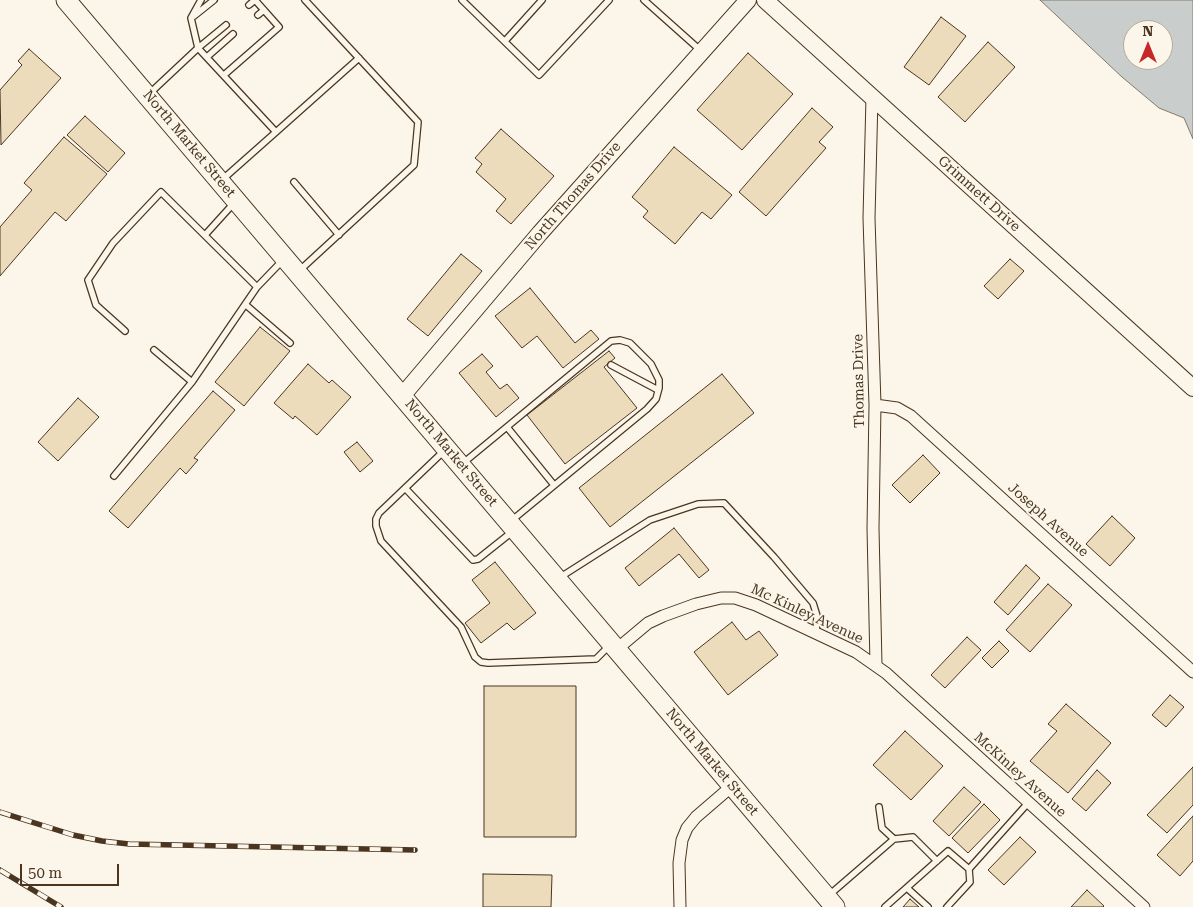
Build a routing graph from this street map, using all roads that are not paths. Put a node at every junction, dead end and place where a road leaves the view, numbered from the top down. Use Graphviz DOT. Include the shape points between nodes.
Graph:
graph roads {
  1 [pos="66,0"];
  2 [pos="201,0"];
  3 [pos="214,0"];
  4 [pos="255,0"];
  5 [pos="305,0"];
  6 [pos="462,0"];
  7 [pos="542,0"];
  8 [pos="609,0"];
  9 [pos="644,0"];
  10 [pos="748,0"];
  11 [pos="765,0"];
  12 [pos="249,5"];
  13 [pos="264,10"];
  14 [pos="258,15"];
  15 [pos="191,18"];
  16 [pos="226,25"];
  17 [pos="233,34"];
  18 [pos="505,41"];
  19 [pos="198,48"];
  20 [pos="702,51"];
  21 [pos="207,57"];
  22 [pos="359,58"];
  23 [pos="224,75"];
  24 [pos="147,96"];
  25 [pos="872,97"];
  26 [pos="276,132"];
  27 [pos="220,182"];
  28 [pos="294,182"];
  29 [pos="236,200"];
  30 [pos="339,234"];
  31 [pos="204,235"];
  32 [pos="285,258"];
  33 [pos="298,273"];
  34 [pos="257,287"];
  35 [pos="246,305"];
  36 [pos="125,331"];
  37 [pos="290,343"];
  38 [pos="154,350"];
  39 [pos="611,365"];
  40 [pos="192,382"];
  41 [pos="1193,388"];
  42 [pos="658,390"];
  43 [pos="402,396"];
  44 [pos="875,405"];
  45 [pos="507,426"];
  46 [pos="447,448"];
  47 [pos="461,465"];
  48 [pos="114,476"];
  49 [pos="554,486"];
  50 [pos="405,488"];
  51 [pos="512,525"];
  52 [pos="557,579"];
  53 [pos="816,633"];
  54 [pos="615,646"];
  55 [pos="876,665"];
  56 [pos="1193,672"];
  57 [pos="732,786"];
  58 [pos="1028,802"];
  59 [pos="878,807"];
  60 [pos="894,838"];
  61 [pos="938,861"];
  62 [pos="969,869"];
  63 [pos="907,888"];
  64 [pos="831,902"];
  65 [pos="680,907"];
  66 [pos="885,907"];
  67 [pos="928,907"];
  68 [pos="947,907"];
  69 [pos="1144,907"];
  1 -- 24 [label="main road, North Market Street"];
  2 -- 15 [label="lane"];
  3 -- 15 [label="lane"];
  4 -- 12 [label="lane"];
  4 -- 13 [label="lane"];
  5 -- 22 [label="lane"];
  6 -- 18 [label="lane"];
  7 -- 18 [label="lane"];
  8 -- 18 [label="lane" via="539,75"];
  9 -- 20 [label="lane"];
  10 -- 20 [label="main road, North Thomas Drive"];
  11 -- 25 [label="main road, Grimmett Drive"];
  13 -- 14 [label="lane"];
  13 -- 23 [label="lane" via="279,27"];
  15 -- 19 [label="lane"];
  16 -- 19 [label="lane"];
  17 -- 21 [label="lane"];
  19 -- 21 [label="lane"];
  19 -- 24 [label="lane"];
  20 -- 43 [label="main road, North Thomas Drive" via="540,233"];
  21 -- 23 [label="lane"];
  22 -- 26 [label="lane"];
  22 -- 30 [label="lane" via="418,122 414,165"];
  23 -- 26 [label="lane"];
  24 -- 27 [label="main road, North Market Street"];
  25 -- 41 [label="main road, Grimmett Drive"];
  25 -- 44 [label="street, Thomas Drive" via="868,218"];
  26 -- 27 [label="lane"];
  27 -- 29 [label="main road, North Market Street"];
  28 -- 30 [label="lane"];
  29 -- 31 [label="lane"];
  29 -- 32 [label="main road, North Market Street"];
  30 -- 33 [label="lane"];
  31 -- 34 [label="lane"];
  31 -- 36 [label="lane" via="161,192 112,243 88,280 96,305"];
  32 -- 33 [label="main road, North Market Street"];
  32 -- 34 [label="lane"];
  33 -- 43 [label="main road, North Market Street"];
  34 -- 35 [label="lane"];
  35 -- 37 [label="lane"];
  35 -- 40 [label="lane"];
  38 -- 40 [label="lane"];
  39 -- 42 [label="lane"];
  40 -- 48 [label="lane"];
  42 -- 45 [label="lane" via="659,380 651,364 630,343 611,341"];
  42 -- 49 [label="lane" via="648,409"];
  43 -- 46 [label="main road, North Market Street"];
  44 -- 55 [label="street, Thomas Drive"];
  44 -- 56 [label="street, Joseph Avenue" via="897,408 911,416"];
  45 -- 47 [label="lane"];
  45 -- 49 [label="lane"];
  46 -- 47 [label="main road, North Market Street"];
  46 -- 50 [label="lane"];
  47 -- 51 [label="main road, North Market Street"];
  49 -- 51 [label="lane"];
  50 -- 51 [label="lane" via="473,560 478,560"];
  50 -- 54 [label="lane" via="379,512 376,526 381,541 461,627 475,657 481,662 596,658"];
  51 -- 52 [label="main road, North Market Street"];
  52 -- 53 [label="lane" via="650,520 698,504 724,503 813,603 817,616"];
  52 -- 54 [label="main road, North Market Street"];
  53 -- 54 [label="street, Mc Kinley Avenue" via="744,600 721,598 663,616"];
  53 -- 55 [label="street, Mc Kinley Avenue"];
  54 -- 57 [label="main road, North Market Street"];
  55 -- 58 [label="street, McKinley Avenue"];
  57 -- 64 [label="main road, North Market Street"];
  57 -- 65 [label="street" via="687,828 679,862"];
  58 -- 62 [label="lane"];
  58 -- 69 [label="street, McKinley Avenue"];
  59 -- 60 [label="lane" via="882,828"];
  60 -- 61 [label="lane" via="913,837"];
  60 -- 64 [label="lane"];
  61 -- 62 [label="lane" via="948,851"];
  61 -- 63 [label="lane"];
  62 -- 68 [label="lane" via="970,882"];
  63 -- 66 [label="lane"];
  63 -- 67 [label="lane"];
}
